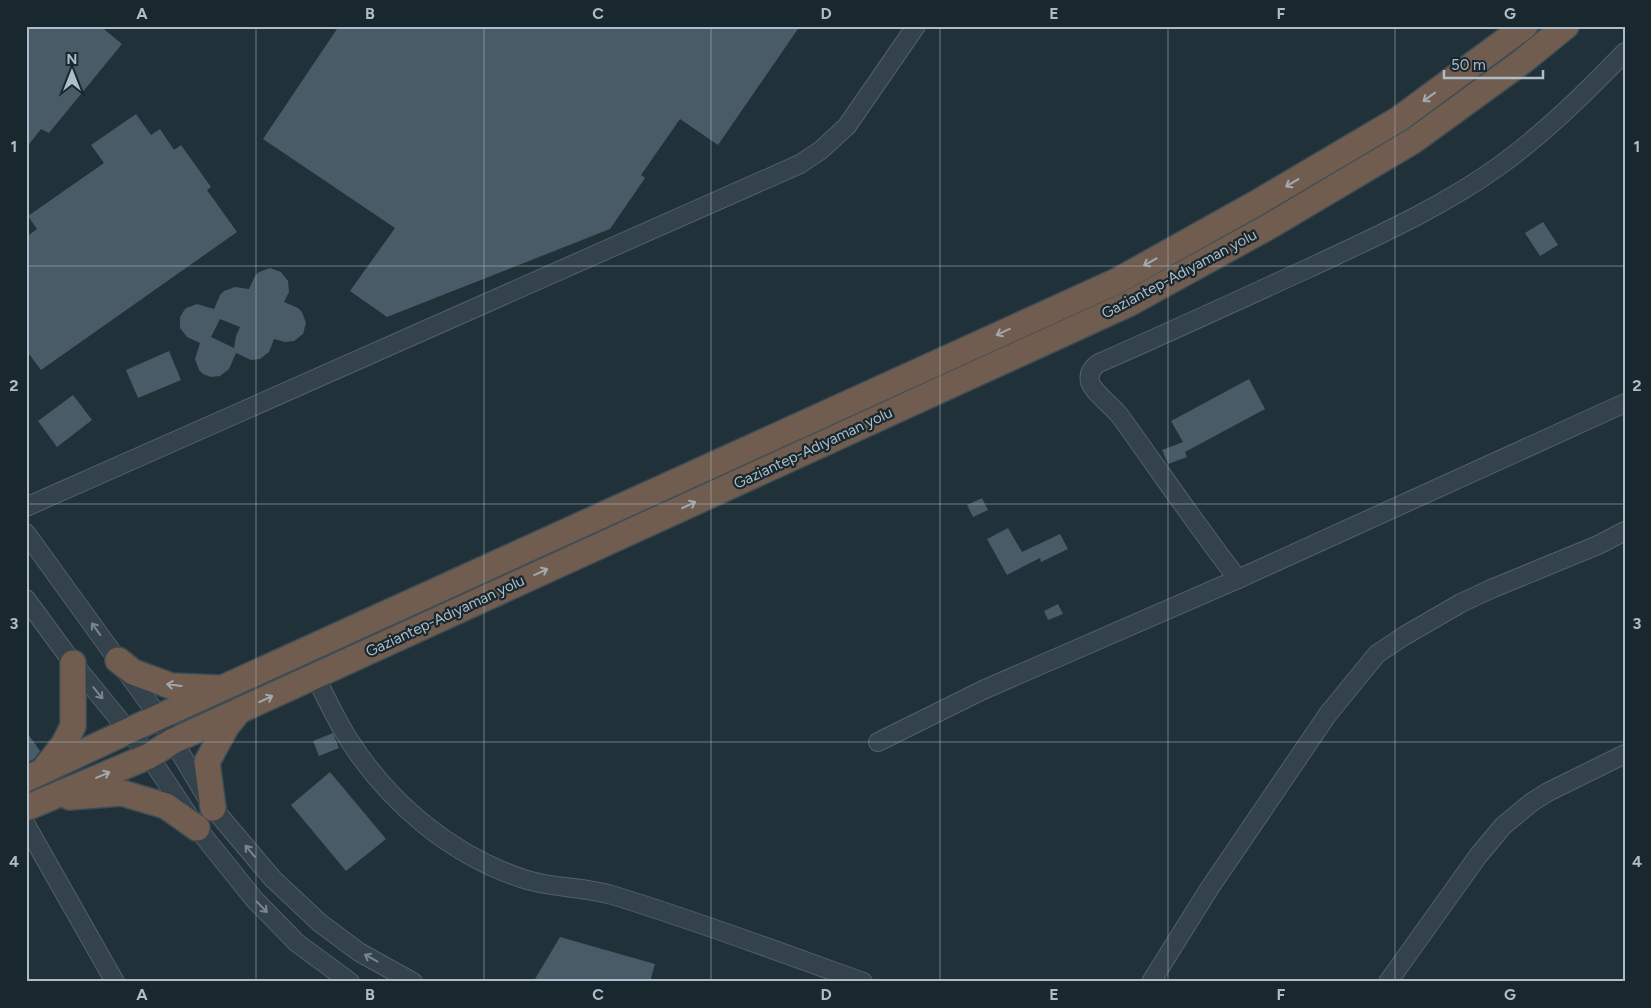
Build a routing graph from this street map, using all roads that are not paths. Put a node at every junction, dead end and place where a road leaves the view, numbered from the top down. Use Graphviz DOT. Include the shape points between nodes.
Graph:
graph roads {
  1 [pos="916,26"];
  2 [pos="1525,26"];
  3 [pos="1566,26"];
  4 [pos="1625,52"];
  5 [pos="1625,403"];
  6 [pos="26,507"];
  7 [pos="1625,531"];
  8 [pos="26,533"];
  9 [pos="1238,579"];
  10 [pos="26,598"];
  11 [pos="118,660"];
  12 [pos="73,663"];
  13 [pos="315,676"];
  14 [pos="223,688"];
  15 [pos="239,711"];
  16 [pos="159,717"];
  17 [pos="128,731"];
  18 [pos="173,741"];
  19 [pos="878,742"];
  20 [pos="1625,754"];
  21 [pos="149,756"];
  22 [pos="34,776"];
  23 [pos="37,804"];
  24 [pos="214,808"];
  25 [pos="26,824"];
  26 [pos="197,828"];
  27 [pos="115,982"];
  28 [pos="350,982"];
  29 [pos="413,982"];
  30 [pos="863,982"];
  31 [pos="1151,982"];
  32 [pos="1388,982"];
  1 -- 6 [label="street" via="847,126 800,164"];
  2 -- 14 [label="highway, Gaziantep-Adıyaman yolu, one-way" via="1398,119 1117,281"];
  13 -- 3 [label="highway, Gaziantep-Adıyaman yolu, one-way" via="1128,304 1268,227 1413,141"];
  4 -- 9 [label="street" via="1544,131 1501,165 1453,196 1379,235 1092,369 1090,383 1114,409"];
  5 -- 9 [label="street"];
  7 -- 31 [label="street" via="1461,603 1377,654 1328,714 1209,889"];
  11 -- 8 [label="street, one-way"];
  9 -- 19 [label="street" via="983,690"];
  10 -- 12 [label="street"];
  14 -- 11 [label="highway, one-way" via="171,686 133,672"];
  11 -- 16 [label="street"];
  12 -- 17 [label="street, one-way"];
  12 -- 22 [label="highway" via="73,726 64,744"];
  15 -- 13 [label="highway, Gaziantep-Adıyaman yolu, one-way"];
  13 -- 30 [label="street" via="348,738 374,774 404,807 469,856 529,880 610,894"];
  14 -- 16 [label="highway, Gaziantep-Adıyaman yolu"];
  15 -- 18 [label="highway, Gaziantep-Adıyaman yolu"];
  15 -- 24 [label="highway" via="226,727 207,762"];
  16 -- 17 [label="highway, Gaziantep-Adıyaman yolu"];
  16 -- 18 [label="street"];
  17 -- 21 [label="street"];
  17 -- 22 [label="highway, Gaziantep-Adıyaman yolu"];
  18 -- 21 [label="highway, Gaziantep-Adıyaman yolu"];
  18 -- 24 [label="street"];
  20 -- 32 [label="street" via="1548,792 1503,826"];
  23 -- 21 [label="highway, Gaziantep-Adıyaman yolu, one-way"];
  21 -- 26 [label="street"];
  23 -- 26 [label="highway" via="122,793 166,806"];
  29 -- 24 [label="street, one-way" via="359,952 320,923 273,879"];
  25 -- 27 [label="street"];
  26 -- 28 [label="street, one-way" via="254,899 297,943"];
}
